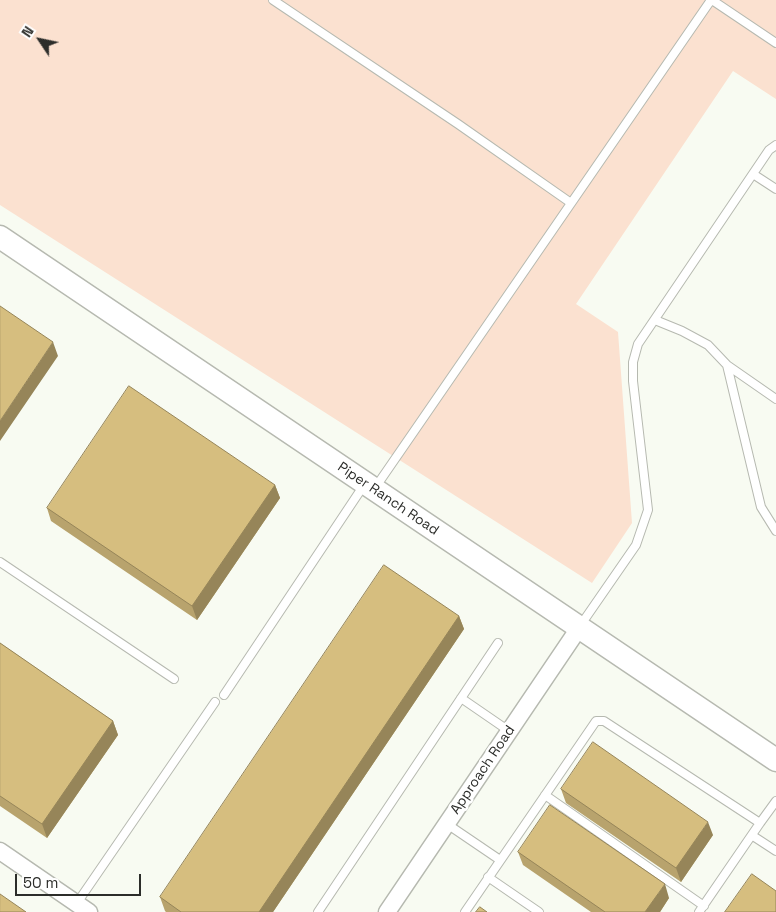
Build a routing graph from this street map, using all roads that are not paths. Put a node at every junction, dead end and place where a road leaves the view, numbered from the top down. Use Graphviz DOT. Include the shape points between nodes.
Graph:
graph roads {
  1 [pos="273,0"];
  2 [pos="712,0"];
  3 [pos="776,43"];
  4 [pos="776,145"];
  5 [pos="753,174"];
  6 [pos="776,189"];
  7 [pos="571,203"];
  8 [pos="0,237"];
  9 [pos="655,320"];
  10 [pos="727,365"];
  11 [pos="776,399"];
  12 [pos="370,486"];
  13 [pos="776,531"];
  14 [pos="0,562"];
  15 [pos="579,628"];
  16 [pos="498,643"];
  17 [pos="174,680"];
  18 [pos="224,695"];
  19 [pos="461,698"];
  20 [pos="214,702"];
  21 [pos="509,731"];
  22 [pos="776,760"];
  23 [pos="544,795"];
  24 [pos="776,801"];
  25 [pos="760,823"];
  26 [pos="447,824"];
  27 [pos="753,836"];
  28 [pos="0,851"];
  29 [pos="776,851"];
  30 [pos="500,860"];
  31 [pos="488,877"];
  32 [pos="83,908"];
  33 [pos="702,909"];
  34 [pos="318,912"];
  35 [pos="388,912"];
  36 [pos="465,912"];
  37 [pos="539,912"];
  1 -- 7 [label="lane"];
  2 -- 3 [label="lane"];
  2 -- 7 [label="lane"];
  4 -- 5 [label="lane"];
  5 -- 6 [label="lane"];
  5 -- 9 [label="lane"];
  7 -- 12 [label="lane"];
  8 -- 12 [label="street, Piper Ranch Road"];
  9 -- 10 [label="lane" via="708,345"];
  9 -- 15 [label="lane" via="638,344 633,362 648,510 644,527 636,545"];
  10 -- 11 [label="lane"];
  10 -- 13 [label="lane" via="761,507"];
  12 -- 15 [label="street, Piper Ranch Road"];
  12 -- 18 [label="lane"];
  14 -- 17 [label="lane"];
  15 -- 21 [label="street, Approach Road"];
  15 -- 22 [label="street, Piper Ranch Road"];
  16 -- 19 [label="lane"];
  19 -- 21 [label="lane"];
  19 -- 34 [label="lane"];
  20 -- 32 [label="lane"];
  21 -- 26 [label="street, Approach Road"];
  23 -- 25 [label="lane" via="596,720 604,721"];
  23 -- 30 [label="lane"];
  23 -- 33 [label="lane"];
  24 -- 25 [label="lane"];
  25 -- 27 [label="lane"];
  26 -- 30 [label="lane"];
  26 -- 35 [label="street, Approach Road"];
  27 -- 29 [label="lane"];
  27 -- 33 [label="lane"];
  28 -- 32 [label="street"];
  30 -- 31 [label="lane"];
  31 -- 36 [label="lane"];
  31 -- 37 [label="lane"];
}
